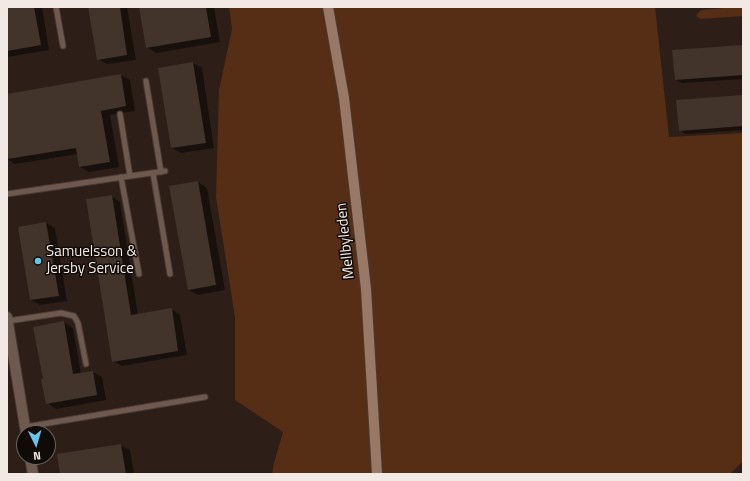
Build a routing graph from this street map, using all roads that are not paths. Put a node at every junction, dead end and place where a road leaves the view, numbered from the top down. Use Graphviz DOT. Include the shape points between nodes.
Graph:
graph roads {
  1 [pos="56,7"];
  2 [pos="328,7"];
  3 [pos="63,46"];
  4 [pos="146,81"];
  5 [pos="120,114"];
  6 [pos="153,173"];
  7 [pos="130,176"];
  8 [pos="121,177"];
  9 [pos="7,194"];
  10 [pos="138,274"];
  11 [pos="170,274"];
  12 [pos="7,317"];
  13 [pos="8,321"];
  14 [pos="86,364"];
  15 [pos="205,397"];
  16 [pos="25,425"];
  17 [pos="53,425"];
  18 [pos="378,474"];
  1 -- 3 [label="lane"];
  2 -- 18 [label="main road, Mellbyleden" via="344,98 366,289"];
  4 -- 6 [label="lane" via="163,171"];
  5 -- 7 [label="lane"];
  6 -- 7 [label="lane"];
  6 -- 11 [label="lane"];
  7 -- 8 [label="lane"];
  8 -- 9 [label="lane"];
  8 -- 10 [label="lane"];
  12 -- 13 [label="street"];
  13 -- 14 [label="lane" via="61,313 74,316"];
  13 -- 16 [label="street"];
  15 -- 17 [label="lane"];
}
